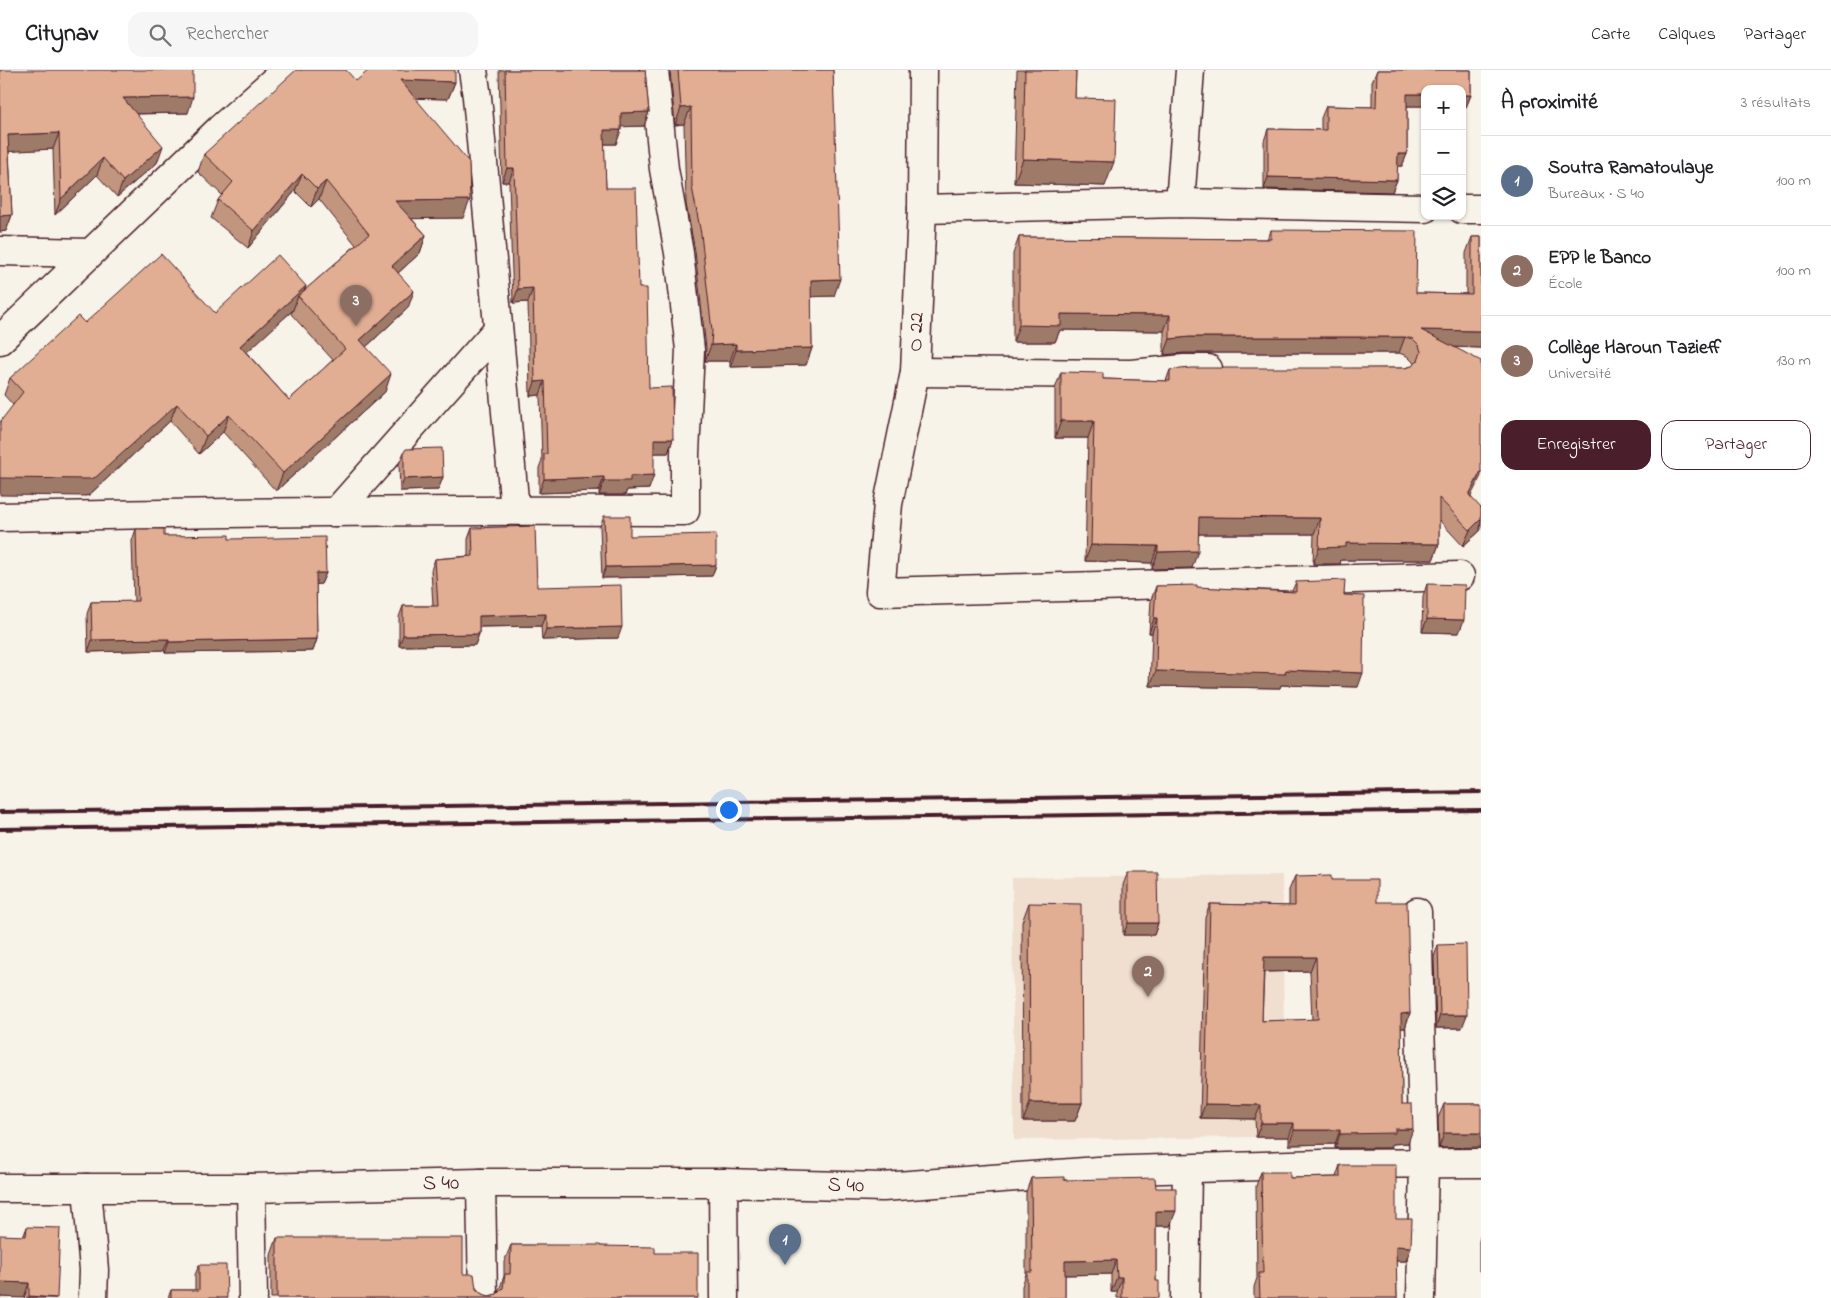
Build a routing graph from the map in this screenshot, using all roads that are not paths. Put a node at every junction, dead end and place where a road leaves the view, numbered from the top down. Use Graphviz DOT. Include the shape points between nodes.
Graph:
graph roads {
  1 [pos="286,70"];
  2 [pos="473,70"];
  3 [pos="654,70"];
  4 [pos="923,70"];
  5 [pos="1190,70"];
  6 [pos="1180,203"];
  7 [pos="1421,208"];
  8 [pos="922,209"];
  9 [pos="1466,209"];
  10 [pos="1481,209"];
  11 [pos="0,251"];
  12 [pos="89,253"];
  13 [pos="498,329"];
  14 [pos="0,340"];
  15 [pos="1233,369"];
  16 [pos="915,372"];
  17 [pos="515,510"];
  18 [pos="336,512"];
  19 [pos="0,518"];
  20 [pos="1460,576"];
  21 [pos="1417,912"];
  22 [pos="1481,1163"];
  23 [pos="1424,1164"];
  24 [pos="1187,1169"];
  25 [pos="481,1183"];
  26 [pos="723,1183"];
  27 [pos="0,1188"];
  28 [pos="87,1188"];
  29 [pos="251,1188"];
  30 [pos="93,1298"];
  31 [pos="253,1298"];
  32 [pos="483,1298"];
  33 [pos="724,1298"];
  34 [pos="1185,1298"];
  35 [pos="1421,1298"];
  1 -- 12 [label="street"];
  2 -- 13 [label="street"];
  3 -- 17 [label="street" via="664,169 679,253 690,350 685,511"];
  4 -- 8 [label="street, O 22"];
  5 -- 6 [label="street"];
  6 -- 7 [label="street"];
  6 -- 8 [label="street"];
  8 -- 16 [label="street, O 22"];
  9 -- 10 [label="street"];
  11 -- 12 [label="street"];
  12 -- 14 [label="street"];
  13 -- 17 [label="street"];
  13 -- 18 [label="street"];
  15 -- 16 [label="street" via="1131,374"];
  16 -- 20 [label="street, O 22" via="888,504 880,592"];
  17 -- 18 [label="street"];
  18 -- 19 [label="street"];
  21 -- 23 [label="street"];
  22 -- 23 [label="street, S 40"];
  23 -- 24 [label="street, S 40"];
  23 -- 35 [label="street"];
  24 -- 26 [label="street, S 40" via="1098,1171 883,1186"];
  24 -- 34 [label="street"];
  25 -- 26 [label="street, S 40"];
  25 -- 29 [label="street, S 40"];
  25 -- 32 [label="street"];
  26 -- 33 [label="street"];
  27 -- 28 [label="street, S 40"];
  28 -- 29 [label="street, S 40"];
  28 -- 30 [label="street" via="94,1270"];
  29 -- 31 [label="street"];
}
